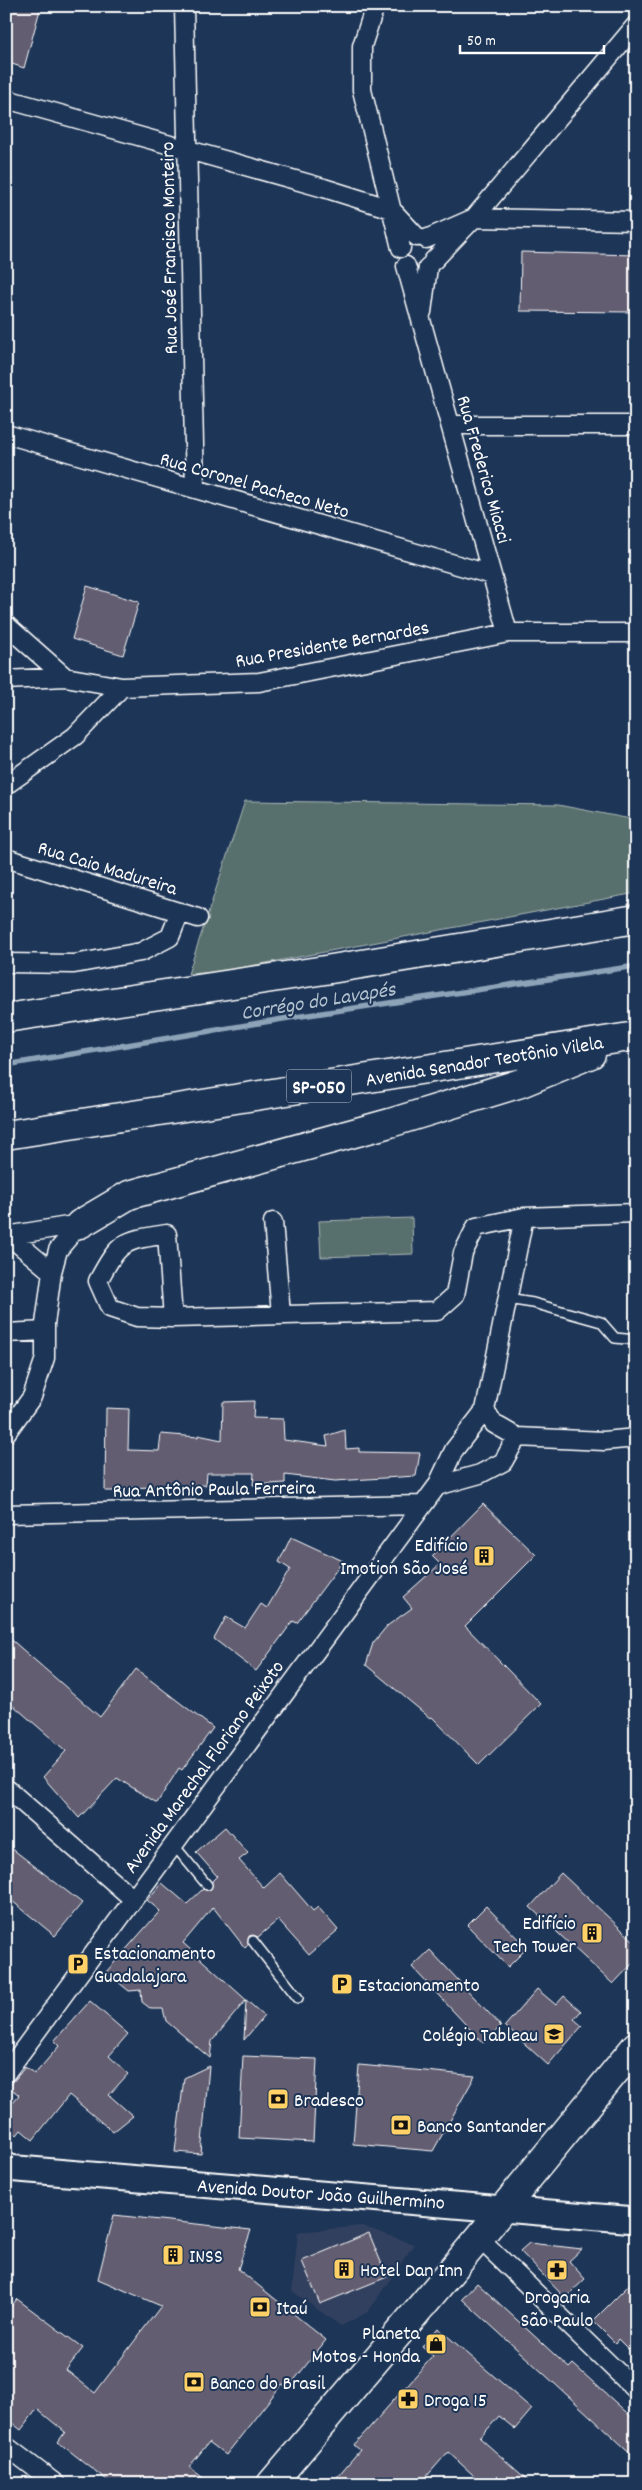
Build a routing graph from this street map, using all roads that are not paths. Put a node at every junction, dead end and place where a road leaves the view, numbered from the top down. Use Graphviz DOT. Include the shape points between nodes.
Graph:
graph roads {
  1 [pos="184,6"];
  2 [pos="375,6"];
  3 [pos="636,25"];
  4 [pos="6,99"];
  5 [pos="186,149"];
  6 [pos="391,209"];
  7 [pos="474,218"];
  8 [pos="636,221"];
  9 [pos="422,238"];
  10 [pos="401,248"];
  11 [pos="430,264"];
  12 [pos="406,266"];
  13 [pos="421,318"];
  14 [pos="451,425"];
  15 [pos="636,425"];
  16 [pos="6,434"];
  17 [pos="195,488"];
  18 [pos="492,575"];
  19 [pos="6,625"];
  20 [pos="508,633"];
  21 [pos="636,633"];
  22 [pos="65,677"];
  23 [pos="6,680"];
  24 [pos="122,687"];
  25 [pos="6,786"];
  26 [pos="6,858"];
  27 [pos="180,912"];
  28 [pos="198,918"];
  29 [pos="636,919"];
  30 [pos="6,963"];
  31 [pos="6,1018"];
  32 [pos="634,1036"];
  33 [pos="6,1135"];
  34 [pos="636,1213"];
  35 [pos="524,1217"];
  36 [pos="273,1222"];
  37 [pos="80,1224"];
  38 [pos="8,1236"];
  39 [pos="52,1272"];
  40 [pos="507,1299"];
  41 [pos="281,1314"];
  42 [pos="173,1318"];
  43 [pos="45,1331"];
  44 [pos="6,1333"];
  45 [pos="636,1340"];
  46 [pos="485,1410"];
  47 [pos="6,1434"];
  48 [pos="517,1437"];
  49 [pos="636,1438"];
  50 [pos="437,1486"];
  51 [pos="422,1505"];
  52 [pos="6,1514"];
  53 [pos="6,1788"];
  54 [pos="173,1844"];
  55 [pos="207,1885"];
  56 [pos="132,1898"];
  57 [pos="252,1941"];
  58 [pos="298,1998"];
  59 [pos="636,2046"];
  60 [pos="6,2073"];
  61 [pos="6,2168"];
  62 [pos="503,2207"];
  63 [pos="636,2220"];
  64 [pos="479,2238"];
  65 [pos="636,2390"];
  66 [pos="6,2446"];
  67 [pos="56,2484"];
  68 [pos="271,2484"];
  1 -- 5 [label="street, Rua José Francisco Monteiro"];
  2 -- 6 [label="street" via="362,46 362,90"];
  3 -- 7 [label="street"];
  4 -- 5 [label="street"];
  5 -- 6 [label="street"];
  5 -- 17 [label="street, Rua José Francisco Monteiro"];
  6 -- 9 [label="street"];
  6 -- 10 [label="street"];
  7 -- 8 [label="street"];
  7 -- 9 [label="street"];
  7 -- 11 [label="street"];
  9 -- 10 [label="street" via="407,240"];
  9 -- 11 [label="street" via="433,247"];
  10 -- 12 [label="street" via="401,258"];
  11 -- 12 [label="street" via="415,270"];
  11 -- 13 [label="street, Rua Frederico Miacci"];
  12 -- 13 [label="street, Rua Frederico Miacci"];
  13 -- 14 [label="street, Rua Frederico Miacci"];
  14 -- 15 [label="street"];
  14 -- 18 [label="street, Rua Frederico Miacci"];
  16 -- 17 [label="street, Rua Coronel Pacheco Neto"];
  17 -- 18 [label="street, Rua Coronel Pacheco Neto"];
  18 -- 20 [label="street, Rua Frederico Miacci"];
  19 -- 22 [label="street"];
  20 -- 21 [label="street, Rua Presidente Bernardes"];
  20 -- 24 [label="street, Rua Presidente Bernardes" via="260,682"];
  22 -- 23 [label="street, Rua Presidente Bernardes"];
  22 -- 24 [label="street, Rua Presidente Bernardes"];
  24 -- 25 [label="street" via="75,736"];
  26 -- 27 [label="street, Rua Caio Madureira"];
  27 -- 28 [label="street, Rua Caio Madureira"];
  27 -- 30 [label="street" via="170,937 141,952 74,964"];
  29 -- 31 [label="main road"];
  32 -- 33 [label="main road, Avenida Senador Teotônio Vilela / SP-050"];
  32 -- 37 [label="main road" via="512,1086 129,1195"];
  34 -- 35 [label="street"];
  35 -- 40 [label="street, Avenida Marechal Floriano Peixoto"];
  35 -- 41 [label="street" via="476,1227 463,1253 455,1294 437,1311"];
  36 -- 41 [label="street"];
  37 -- 38 [label="street"];
  37 -- 39 [label="street" via="58,1250"];
  38 -- 39 [label="street"];
  39 -- 43 [label="street"];
  40 -- 45 [label="lane" via="601,1322 615,1338"];
  40 -- 46 [label="street, Avenida Marechal Floriano Peixoto"];
  41 -- 42 [label="street"];
  42 -- 42 [label="street" via="138,1317 110,1308 98,1280 112,1254 130,1240 167,1234"];
  43 -- 44 [label="street"];
  43 -- 47 [label="street" via="45,1358 32,1397"];
  46 -- 48 [label="street" via="494,1424"];
  46 -- 50 [label="street, Avenida Marechal Floriano Peixoto" via="454,1450"];
  48 -- 49 [label="street" via="604,1441"];
  48 -- 50 [label="street" via="503,1462 480,1474"];
  50 -- 51 [label="street, Avenida Marechal Floriano Peixoto"];
  51 -- 52 [label="street, Rua Antônio Paula Ferreira"];
  51 -- 54 [label="street, Avenida Marechal Floriano Peixoto"];
  53 -- 56 [label="street"];
  54 -- 55 [label="lane"];
  54 -- 56 [label="street, Avenida Marechal Floriano Peixoto"];
  56 -- 60 [label="street, Avenida Marechal Floriano Peixoto"];
  57 -- 58 [label="lane"];
  59 -- 62 [label="main road"];
  61 -- 62 [label="main road, Avenida Doutor João Guilhermino"];
  62 -- 63 [label="main road, Avenida Doutor João Guilhermino"];
  62 -- 64 [label="main road"];
  64 -- 65 [label="street"];
  64 -- 68 [label="main road"];
  66 -- 67 [label="street"];
}
